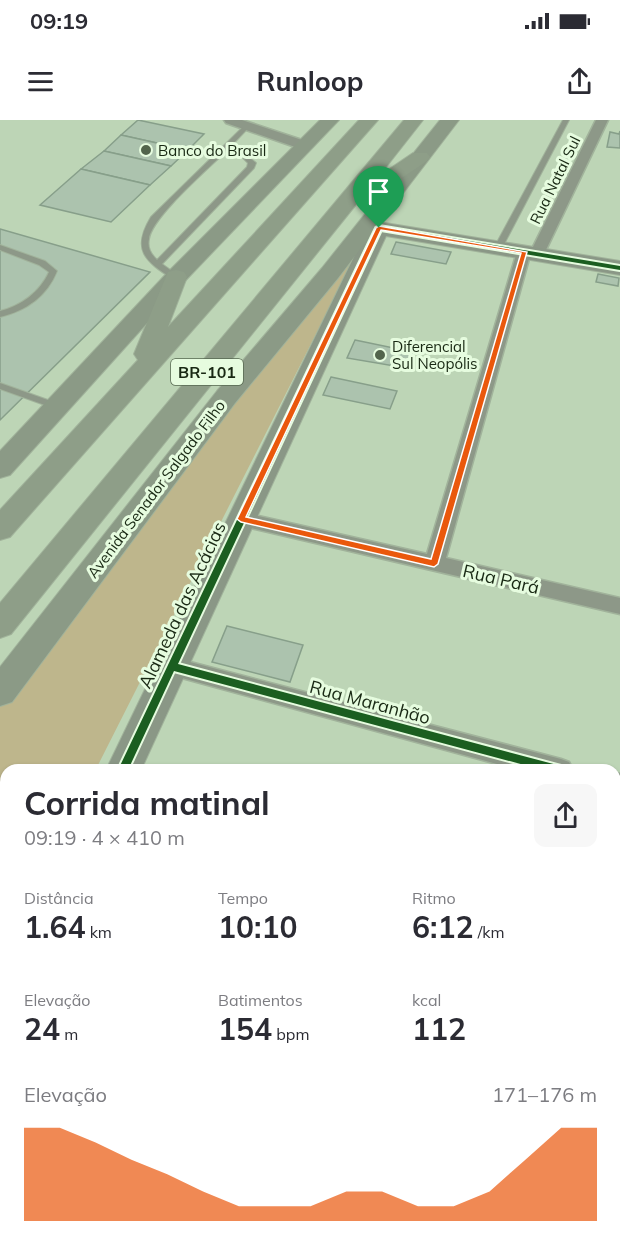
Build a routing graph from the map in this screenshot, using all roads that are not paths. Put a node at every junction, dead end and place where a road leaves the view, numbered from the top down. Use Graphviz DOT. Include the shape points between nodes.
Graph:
graph roads {
  1 [pos="230,120"];
  2 [pos="330,120"];
  3 [pos="369,120"];
  4 [pos="414,120"];
  5 [pos="450,120"];
  6 [pos="566,120"];
  7 [pos="602,120"];
  8 [pos="247,126"];
  9 [pos="306,146"];
  10 [pos="224,149"];
  11 [pos="420,157"];
  12 [pos="339,212"];
  13 [pos="0,247"];
  14 [pos="498,248"];
  15 [pos="531,253"];
  16 [pos="620,268"];
  17 [pos="166,271"];
  18 [pos="0,315"];
  19 [pos="140,372"];
  20 [pos="0,386"];
  21 [pos="56,406"];
  22 [pos="0,468"];
  23 [pos="241,519"];
  24 [pos="0,529"];
  25 [pos="434,564"];
  26 [pos="620,606"];
  27 [pos="0,625"];
  28 [pos="171,666"];
  29 [pos="0,692"];
  30 [pos="126,764"];
  31 [pos="538,764"];
  1 -- 8 [label="street"];
  2 -- 9 [label="main road"];
  3 -- 19 [label="highway, BR-101"];
  4 -- 12 [label="highway, Avenida Senador Salgado Filho / BR-101"];
  5 -- 11 [label="main road, Avenida Senador Salgado Filho"];
  6 -- 14 [label="lane"];
  7 -- 15 [label="street, Rua Natal Sul"];
  8 -- 9 [label="street"];
  8 -- 10 [label="lane"];
  9 -- 17 [label="main road"];
  10 -- 17 [label="lane" via="145,232 143,244 148,257"];
  10 -- 17 [label="lane" via="250,159 250,168"];
  11 -- 12 [label="highway"];
  11 -- 29 [label="main road, Avenida Senador Salgado Filho" via="226,397"];
  12 -- 27 [label="highway, Avenida Senador Salgado Filho / BR-101"];
  13 -- 18 [label="lane" via="53,271 49,283 13,312"];
  14 -- 15 [label="street"];
  14 -- 23 [label="street, Alameda das Acácias" via="379,228"];
  15 -- 16 [label="street"];
  15 -- 25 [label="street, Rua Natal Sul"];
  17 -- 19 [label="highway"];
  17 -- 21 [label="main road"];
  19 -- 24 [label="highway, BR-101"];
  20 -- 21 [label="lane"];
  21 -- 22 [label="main road"];
  23 -- 25 [label="street, Rua Pará"];
  23 -- 28 [label="street, Alameda das Acácias"];
  25 -- 26 [label="street, Rua Pará"];
  28 -- 30 [label="street, Alameda das Acácias"];
  28 -- 31 [label="street, Rua Maranhão"];
}
